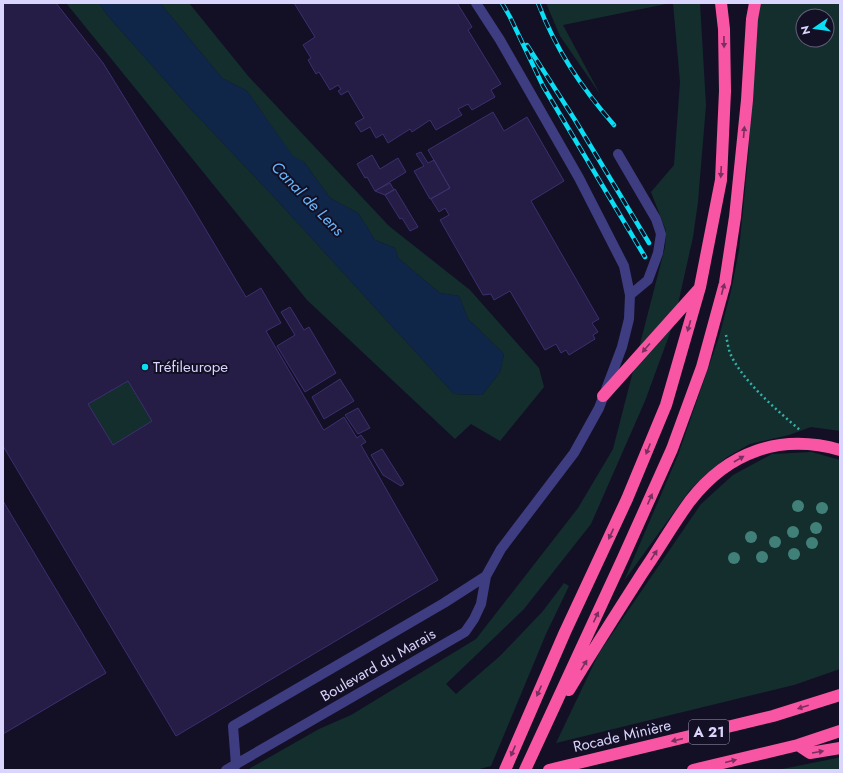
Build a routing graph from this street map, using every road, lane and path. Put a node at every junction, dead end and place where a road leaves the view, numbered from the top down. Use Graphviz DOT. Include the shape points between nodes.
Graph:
graph roads {
  1 [pos="476,3"];
  2 [pos="721,3"];
  3 [pos="755,3"];
  4 [pos="618,154"];
  5 [pos="700,287"];
  6 [pos="630,295"];
  7 [pos="725,328"];
  8 [pos="603,396"];
  9 [pos="816,444"];
  10 [pos="840,450"];
  11 [pos="486,576"];
  12 [pos="840,695"];
  13 [pos="840,731"];
  14 [pos="542,734"];
  15 [pos="798,745"];
  16 [pos="840,748"];
  17 [pos="236,765"];
  18 [pos="226,770"];
  19 [pos="505,770"];
  20 [pos="525,770"];
  21 [pos="549,770"];
  22 [pos="693,770"];
  1 -- 6 [label="lane, Boulevard du Marais" via="579,178 624,266"];
  2 -- 5 [label="highway, one-way" via="725,91 721,180"];
  14 -- 3 [label="highway, one-way" via="672,449 702,367 725,283 735,217"];
  4 -- 6 [label="lane" via="656,219 661,234 658,253 648,280"];
  5 -- 8 [label="highway, one-way"];
  5 -- 19 [label="highway, one-way" via="666,405 627,499"];
  6 -- 8 [label="lane, Boulevard du Marais" via="629,319 624,340"];
  7 -- 9 [label="path" via="730,352 751,384"];
  8 -- 11 [label="lane, Boulevard du Marais" via="574,453 501,549"];
  9 -- 10 [label="highway"];
  14 -- 9 [label="highway, one-way" via="669,533 691,501 710,480 729,464 751,452 775,445"];
  11 -- 17 [label="lane, Boulevard du Marais" via="481,604 465,632"];
  11 -- 17 [label="lane" via="233,726"];
  12 -- 21 [label="highway, Rocade Minière / A 21, one-way" via="773,716"];
  13 -- 15 [label="highway, A 21"];
  14 -- 20 [label="highway"];
  15 -- 16 [label="highway, one-way" via="810,754"];
  22 -- 15 [label="highway, A 21, one-way"];
  17 -- 18 [label="lane, Boulevard du Marais"];
}
